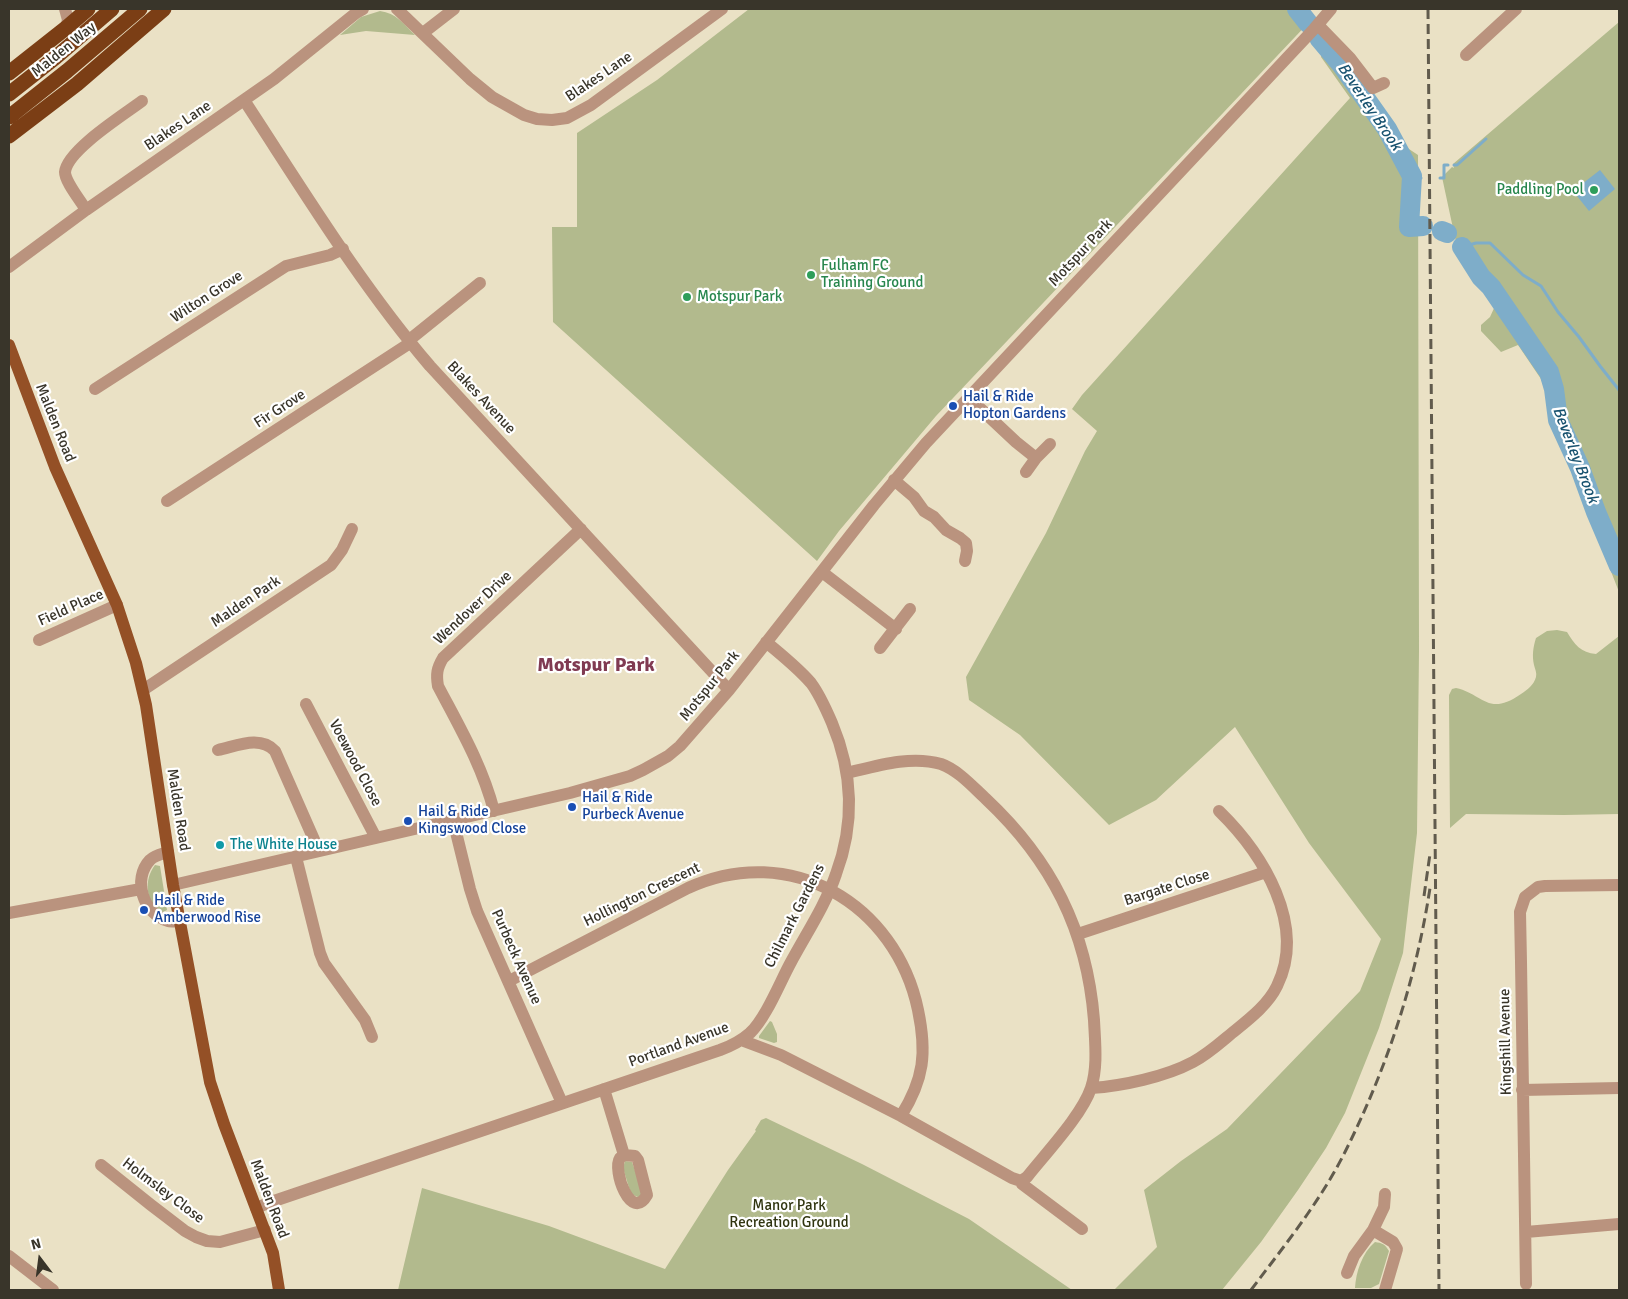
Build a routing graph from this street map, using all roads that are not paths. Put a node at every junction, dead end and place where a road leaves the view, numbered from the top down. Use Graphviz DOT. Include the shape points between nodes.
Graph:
graph roads {
  1 [pos="65,9"];
  2 [pos="88,9"];
  3 [pos="112,9"];
  4 [pos="140,9"];
  5 [pos="164,9"];
  6 [pos="364,9"];
  7 [pos="397,9"];
  8 [pos="454,9"];
  9 [pos="722,9"];
  10 [pos="1516,9"];
  11 [pos="1321,18"];
  12 [pos="66,28"];
  13 [pos="423,33"];
  14 [pos="1466,54"];
  15 [pos="9,73"];
  16 [pos="1384,83"];
  17 [pos="9,94"];
  18 [pos="244,100"];
  19 [pos="142,101"];
  20 [pos="9,117"];
  21 [pos="9,136"];
  22 [pos="86,210"];
  23 [pos="343,249"];
  24 [pos="9,266"];
  25 [pos="480,283"];
  26 [pos="409,342"];
  27 [pos="9,345"];
  28 [pos="95,389"];
  29 [pos="968,397"];
  30 [pos="1050,444"];
  31 [pos="1036,458"];
  32 [pos="1026,472"];
  33 [pos="894,480"];
  34 [pos="167,501"];
  35 [pos="352,529"];
  36 [pos="581,529"];
  37 [pos="965,560"];
  38 [pos="822,572"];
  39 [pos="117,606"];
  40 [pos="910,609"];
  41 [pos="896,629"];
  42 [pos="39,640"];
  43 [pos="766,642"];
  44 [pos="880,648"];
  45 [pos="143,690"];
  46 [pos="729,690"];
  47 [pos="306,704"];
  48 [pos="218,750"];
  49 [pos="848,773"];
  50 [pos="494,811"];
  51 [pos="1219,811"];
  52 [pos="453,820"];
  53 [pos="376,838"];
  54 [pos="319,851"];
  55 [pos="168,852"];
  56 [pos="296,856"];
  57 [pos="1266,872"];
  58 [pos="173,885"];
  59 [pos="1619,885"];
  60 [pos="140,889"];
  61 [pos="830,889"];
  62 [pos="9,913"];
  63 [pos="180,921"];
  64 [pos="1078,934"];
  65 [pos="508,980"];
  66 [pos="372,1036"];
  67 [pos="742,1040"];
  68 [pos="1091,1088"];
  69 [pos="1619,1088"];
  70 [pos="604,1089"];
  71 [pos="1522,1090"];
  72 [pos="562,1103"];
  73 [pos="901,1116"];
  74 [pos="624,1155"];
  75 [pos="101,1165"];
  76 [pos="1021,1181"];
  77 [pos="1385,1194"];
  78 [pos="256,1208"];
  79 [pos="1619,1224"];
  80 [pos="1082,1229"];
  81 [pos="265,1230"];
  82 [pos="1373,1230"];
  83 [pos="1526,1232"];
  84 [pos="9,1256"];
  85 [pos="1348,1273"];
  86 [pos="1526,1284"];
  87 [pos="54,1290"];
  88 [pos="279,1290"];
  89 [pos="1385,1290"];
  1 -- 12 [label="street"];
  2 -- 12 [label="highway"];
  3 -- 17 [label="highway, Malden Way"];
  4 -- 20 [label="highway, Malden Way" via="68,72"];
  5 -- 21 [label="highway" via="77,84"];
  6 -- 18 [label="street, Blakes Lane"];
  7 -- 13 [label="street, Blakes Lane"];
  8 -- 13 [label="street"];
  9 -- 13 [label="street, Blakes Lane" via="592,105 566,118 552,120 524,115 492,96"];
  10 -- 14 [label="street"];
  11 -- 16 [label="street" via="1373,88"];
  11 -- 29 [label="street, Motspur Park"];
  12 -- 15 [label="highway"];
  18 -- 22 [label="street, Blakes Lane"];
  18 -- 23 [label="street, Blakes Avenue"];
  19 -- 22 [label="street" via="86,143 68,164 67,179"];
  22 -- 24 [label="street, Blakes Lane"];
  23 -- 26 [label="street, Blakes Avenue"];
  23 -- 28 [label="street, Wilton Grove" via="286,266"];
  25 -- 26 [label="street, Fir Grove"];
  26 -- 34 [label="street, Fir Grove"];
  26 -- 36 [label="street, Blakes Avenue"];
  27 -- 39 [label="main road, Malden Road" via="55,467"];
  29 -- 31 [label="street"];
  29 -- 33 [label="street, Motspur Park"];
  30 -- 31 [label="street"];
  31 -- 32 [label="street"];
  33 -- 37 [label="street" via="914,497 924,511 966,543"];
  33 -- 38 [label="street, Motspur Park"];
  35 -- 45 [label="street, Malden Park" via="331,565"];
  36 -- 46 [label="street, Blakes Avenue"];
  36 -- 50 [label="street, Wendover Drive" via="438,666 438,686 480,767"];
  38 -- 41 [label="street"];
  38 -- 43 [label="street, Motspur Park"];
  39 -- 42 [label="street, Field Place"];
  39 -- 45 [label="main road, Malden Road"];
  40 -- 41 [label="street"];
  41 -- 44 [label="street"];
  43 -- 46 [label="street, Motspur Park"];
  43 -- 49 [label="street, Chilmark Gardens" via="804,675 820,697 837,735"];
  45 -- 55 [label="main road, Malden Road"];
  46 -- 50 [label="street, Motspur Park" via="680,746 656,764 594,787"];
  47 -- 53 [label="street, Voewood Close"];
  48 -- 54 [label="street" via="255,742 270,745"];
  49 -- 61 [label="street, Chilmark Gardens" via="845,839"];
  49 -- 64 [label="street" via="888,764 926,761 941,764 955,772 1033,849 1060,892"];
  50 -- 52 [label="street, Motspur Park"];
  51 -- 57 [label="street"];
  52 -- 53 [label="street, Motspur Park"];
  52 -- 65 [label="street, Purbeck Avenue" via="473,900"];
  53 -- 54 [label="street, Motspur Park"];
  54 -- 56 [label="street, Motspur Park"];
  55 -- 58 [label="main road, Malden Road"];
  55 -- 60 [label="street" via="151,859 145,867"];
  56 -- 58 [label="street, Motspur Park"];
  56 -- 66 [label="street" via="324,963 365,1020"];
  57 -- 64 [label="street, Bargate Close"];
  57 -- 68 [label="street" via="1283,917 1287,953 1276,988 1264,1004 1210,1052 1193,1062 1148,1078"];
  58 -- 63 [label="main road, Malden Road"];
  59 -- 71 [label="street, Kingshill Avenue" via="1545,886 1532,890 1525,897 1520,912"];
  60 -- 62 [label="street"];
  60 -- 63 [label="street" via="148,907 158,915 168,921"];
  61 -- 65 [label="street, Hollington Crescent" via="793,876 767,872 714,877"];
  61 -- 67 [label="street, Chilmark Gardens" via="757,1025"];
  61 -- 73 [label="street, Hollington Crescent" via="857,908 880,931 898,955 912,985 922,1030 922,1067 915,1092"];
  63 -- 78 [label="main road, Malden Road" via="210,1082"];
  64 -- 68 [label="street" via="1093,1016 1095,1064"];
  65 -- 72 [label="street, Purbeck Avenue"];
  67 -- 70 [label="street, Portland Avenue"];
  67 -- 73 [label="street, Portland Avenue" via="781,1055"];
  68 -- 76 [label="street" via="1072,1119"];
  69 -- 71 [label="street"];
  70 -- 72 [label="street, Portland Avenue"];
  70 -- 74 [label="street"];
  71 -- 83 [label="street, Kingshill Avenue"];
  72 -- 78 [label="street, Portland Avenue"];
  73 -- 76 [label="street, Portland Avenue"];
  75 -- 81 [label="street, Holmsley Close" via="196,1237 220,1242"];
  76 -- 80 [label="street, Portland Avenue"];
  77 -- 82 [label="street" via="1384,1207"];
  78 -- 81 [label="main road, Malden Road"];
  79 -- 83 [label="street"];
  81 -- 88 [label="main road, Malden Road" via="277,1268"];
  82 -- 85 [label="street" via="1354,1256"];
  82 -- 89 [label="street" via="1393,1242 1397,1249"];
  83 -- 86 [label="street, Kingshill Avenue"];
  84 -- 87 [label="street"];
}
